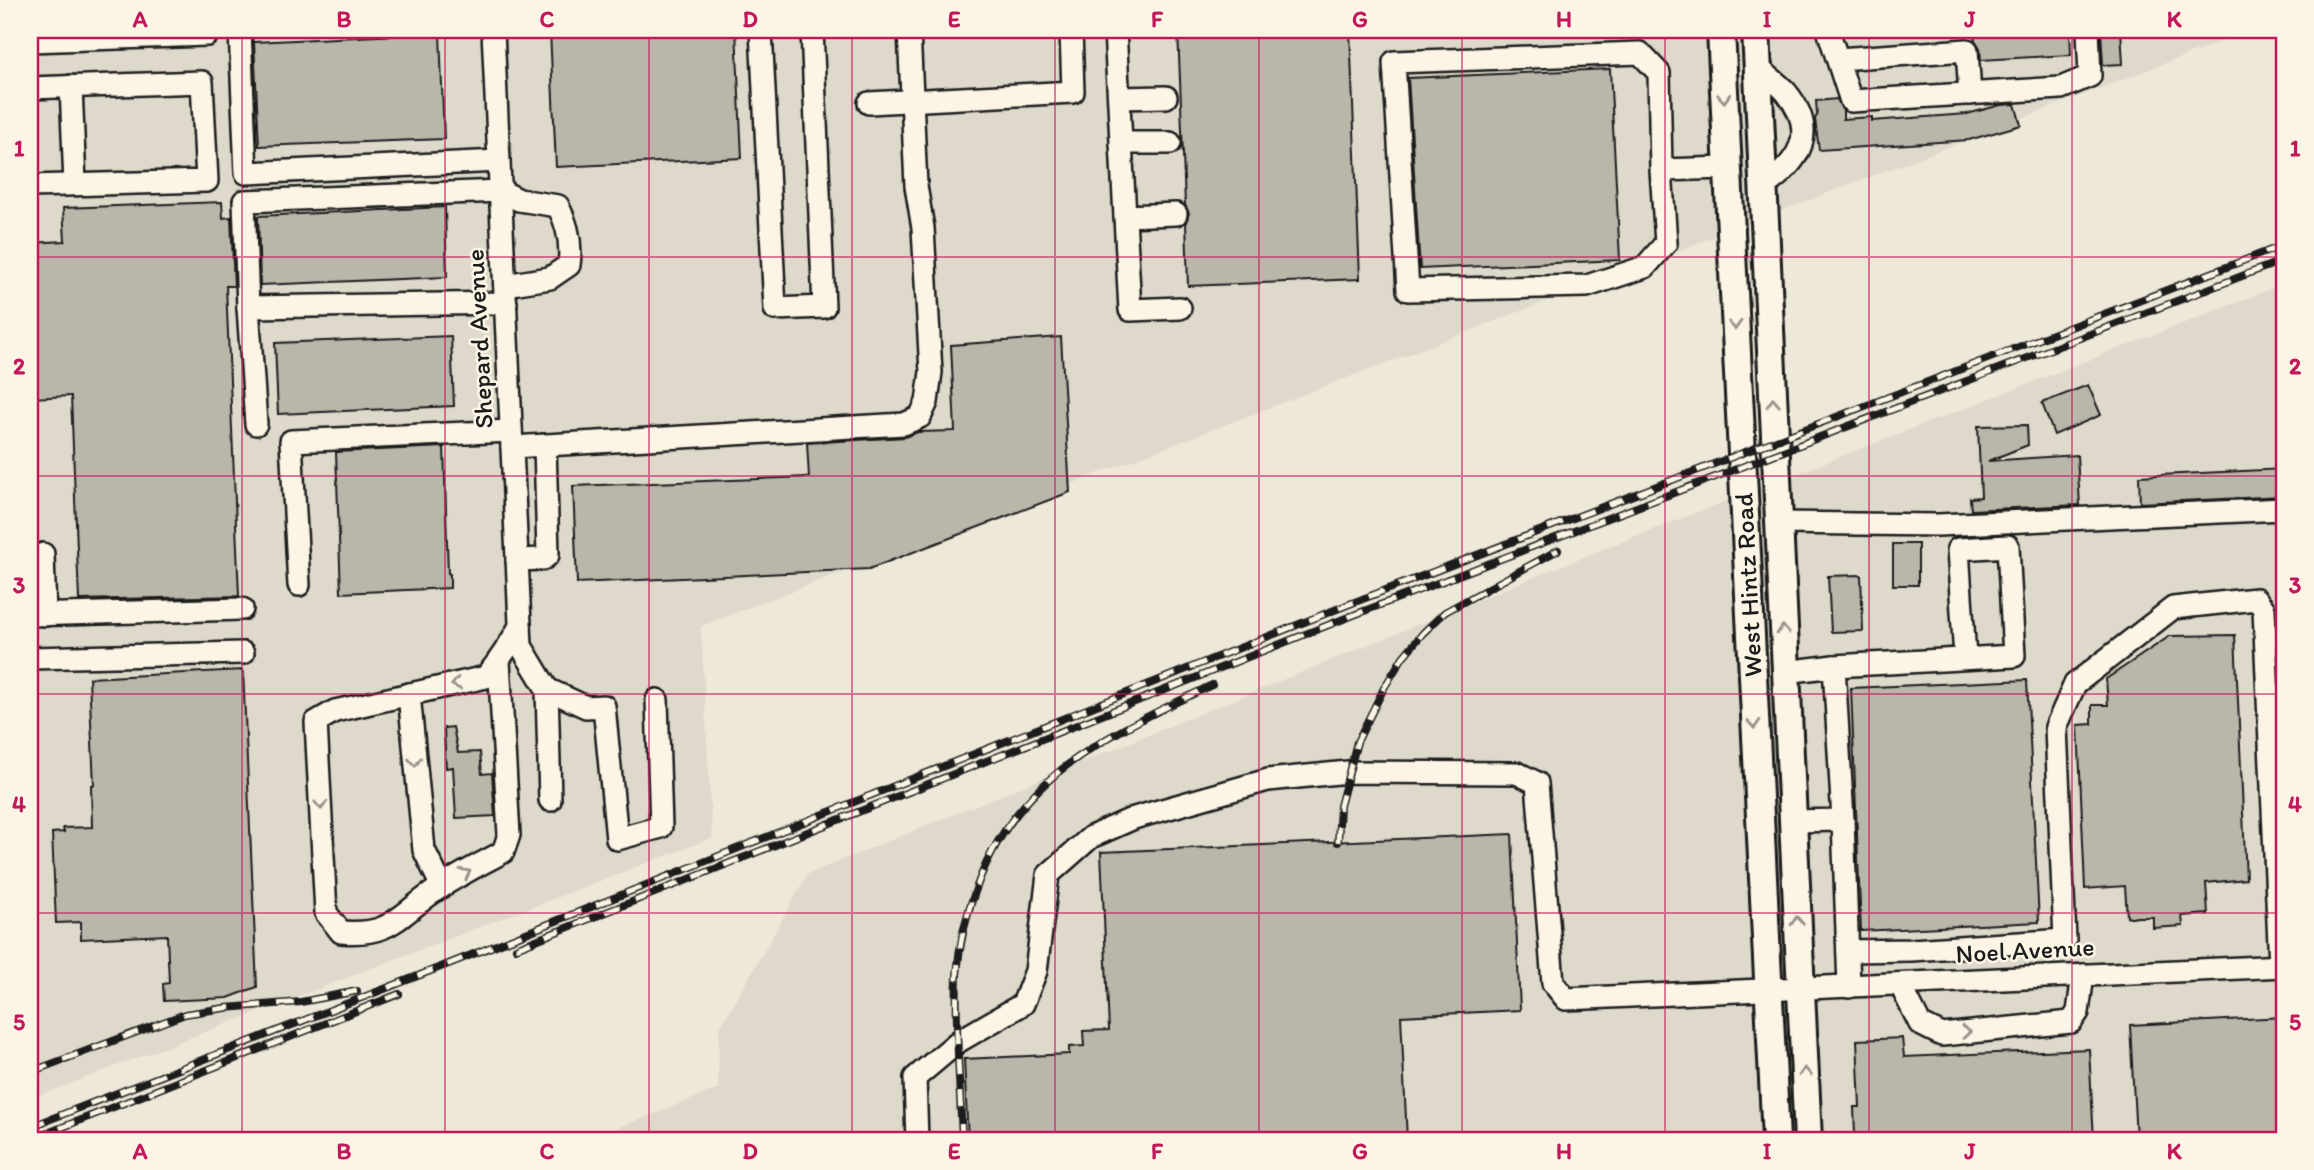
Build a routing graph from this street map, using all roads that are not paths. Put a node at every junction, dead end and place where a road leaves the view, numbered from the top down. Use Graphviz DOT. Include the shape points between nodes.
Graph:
graph roads {
  1 [pos="207,30"];
  2 [pos="240,30"];
  3 [pos="493,30"];
  4 [pos="761,30"];
  5 [pos="812,30"];
  6 [pos="909,30"];
  7 [pos="1071,30"];
  8 [pos="1115,30"];
  9 [pos="1721,30"];
  10 [pos="1755,30"];
  11 [pos="1828,30"];
  12 [pos="2088,30"];
  13 [pos="30,41"];
  14 [pos="1838,59"];
  15 [pos="1757,67"];
  16 [pos="71,86"];
  17 [pos="30,88"];
  18 [pos="1970,94"];
  19 [pos="1166,97"];
  20 [pos="1119,98"];
  21 [pos="912,100"];
  22 [pos="869,103"];
  23 [pos="1121,143"];
  24 [pos="1170,143"];
  25 [pos="499,162"];
  26 [pos="1728,168"];
  27 [pos="1661,170"];
  28 [pos="75,184"];
  29 [pos="30,186"];
  30 [pos="1763,187"];
  31 [pos="501,191"];
  32 [pos="1176,214"];
  33 [pos="1125,216"];
  34 [pos="505,294"];
  35 [pos="248,307"];
  36 [pos="1180,308"];
  37 [pos="256,424"];
  38 [pos="512,438"];
  39 [pos="545,444"];
  40 [pos="2284,509"];
  41 [pos="1778,523"];
  42 [pos="43,554"];
  43 [pos="517,560"];
  44 [pos="299,584"];
  45 [pos="242,609"];
  46 [pos="37,615"];
  47 [pos="520,636"];
  48 [pos="243,653"];
  49 [pos="30,658"];
  50 [pos="1965,659"];
  51 [pos="499,661"];
  52 [pos="1834,666"];
  53 [pos="1785,672"];
  54 [pos="547,689"];
  55 [pos="409,694"];
  56 [pos="657,701"];
  57 [pos="550,800"];
  58 [pos="1843,820"];
  59 [pos="1791,821"];
  60 [pos="442,887"];
  61 [pos="2281,924"];
  62 [pos="2065,940"];
  63 [pos="1848,951"];
  64 [pos="2282,966"];
  65 [pos="2075,976"];
  66 [pos="1900,984"];
  67 [pos="1850,986"];
  68 [pos="1800,989"];
  69 [pos="1769,990"];
  70 [pos="917,1140"];
  71 [pos="1776,1140"];
  72 [pos="1808,1140"];
  1 -- 13 [label="street" via="207,35"];
  2 -- 25 [label="street" via="246,173"];
  3 -- 25 [label="street, Shepard Avenue"];
  4 -- 5 [label="street" via="775,309 824,307"];
  6 -- 21 [label="street"];
  7 -- 21 [label="street" via="1073,92"];
  8 -- 20 [label="street"];
  9 -- 26 [label="main road, West Hintz Road, one-way"];
  10 -- 15 [label="main road, West Hintz Road"];
  11 -- 14 [label="street"];
  12 -- 18 [label="street" via="2090,75 2061,88"];
  14 -- 18 [label="street" via="1851,101"];
  14 -- 18 [label="street" via="1967,50"];
  15 -- 30 [label="main road, West Hintz Road"];
  15 -- 30 [label="street" via="1786,93 1805,134 1798,154 1783,173"];
  16 -- 17 [label="street"];
  16 -- 28 [label="street"];
  16 -- 28 [label="street" via="202,82 208,181"];
  19 -- 20 [label="street"];
  20 -- 23 [label="street"];
  21 -- 22 [label="street"];
  21 -- 39 [label="street" via="931,372 920,417 904,424"];
  23 -- 24 [label="street"];
  23 -- 33 [label="street"];
  25 -- 31 [label="street, Shepard Avenue"];
  26 -- 27 [label="street"];
  26 -- 69 [label="main road, West Hintz Road, one-way"];
  27 -- 27 [label="street" via="1659,73 1640,53 1394,62 1408,290 1587,286 1645,267 1666,243"];
  28 -- 29 [label="street"];
  41 -- 30 [label="main road, West Hintz Road, one-way"];
  31 -- 34 [label="street, Shepard Avenue"];
  31 -- 34 [label="street" via="519,200 558,205 568,224 571,249 569,265 550,278"];
  31 -- 35 [label="street" via="244,201"];
  32 -- 33 [label="street"];
  33 -- 36 [label="street" via="1130,310"];
  34 -- 35 [label="street"];
  34 -- 38 [label="street, Shepard Avenue"];
  35 -- 37 [label="street"];
  38 -- 39 [label="street"];
  38 -- 43 [label="street, Shepard Avenue"];
  38 -- 44 [label="street" via="291,440"];
  39 -- 43 [label="street" via="548,555"];
  40 -- 41 [label="street" via="1938,525"];
  53 -- 41 [label="main road, West Hintz Road, one-way"];
  42 -- 46 [label="street"];
  43 -- 47 [label="street, Shepard Avenue"];
  45 -- 46 [label="street"];
  47 -- 51 [label="street"];
  47 -- 54 [label="street"];
  48 -- 49 [label="street"];
  50 -- 50 [label="street" via="2014,656 2008,546 1958,549"];
  50 -- 52 [label="street"];
  51 -- 55 [label="street, one-way" via="486,677"];
  60 -- 51 [label="street, one-way" via="503,852 509,835"];
  52 -- 53 [label="street"];
  52 -- 58 [label="street"];
  53 -- 59 [label="main road, West Hintz Road"];
  54 -- 56 [label="street" via="586,707 604,706 617,839 661,827"];
  54 -- 57 [label="street"];
  55 -- 60 [label="street, one-way" via="424,850"];
  55 -- 60 [label="street, one-way" via="335,711 316,722 326,914 341,932 363,934 390,925"];
  58 -- 59 [label="street"];
  58 -- 63 [label="street"];
  68 -- 59 [label="main road, West Hintz Road, one-way"];
  61 -- 62 [label="street" via="2264,610 2256,599 2173,608 2075,684 2056,727"];
  61 -- 64 [label="street"];
  62 -- 63 [label="street"];
  62 -- 65 [label="street"];
  63 -- 67 [label="street"];
  64 -- 65 [label="street, Noel Avenue"];
  65 -- 66 [label="street, Noel Avenue"];
  66 -- 65 [label="street, one-way" via="1920,1024 1942,1034 2071,1022 2078,1012"];
  66 -- 67 [label="street, Noel Avenue"];
  67 -- 68 [label="street, Noel Avenue"];
  68 -- 69 [label="street, Noel Avenue"];
  72 -- 68 [label="main road, West Hintz Road, one-way"];
  69 -- 70 [label="street, Noel Avenue" via="1566,999 1553,983 1537,783 1517,773 1348,772 1268,780 1134,818 1091,838 1048,875 1035,971 1023,1004 958,1041 915,1078"];
  69 -- 71 [label="main road, West Hintz Road"];
}
